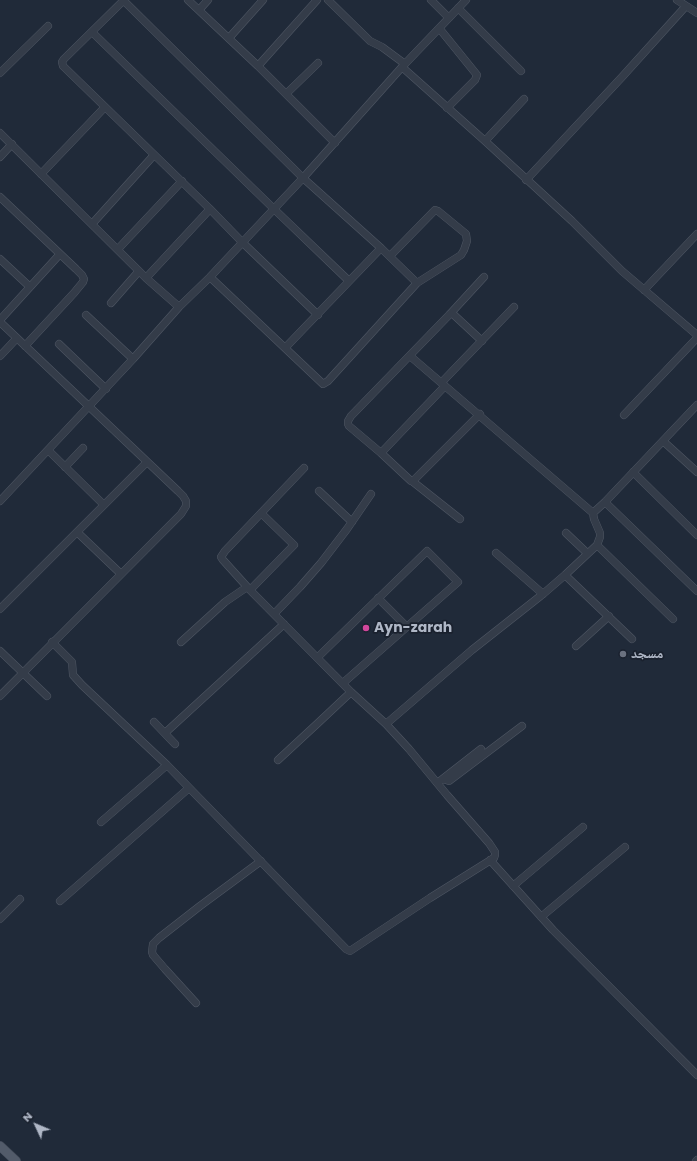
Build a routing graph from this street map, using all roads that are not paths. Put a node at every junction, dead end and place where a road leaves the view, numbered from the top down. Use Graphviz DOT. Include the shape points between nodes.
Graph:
graph roads {
  1 [pos="124,0"];
  2 [pos="188,0"];
  3 [pos="208,0"];
  4 [pos="263,0"];
  5 [pos="317,0"];
  6 [pos="328,0"];
  7 [pos="431,0"];
  8 [pos="466,0"];
  9 [pos="677,0"];
  10 [pos="686,6"];
  11 [pos="458,8"];
  12 [pos="199,10"];
  13 [pos="697,13"];
  14 [pos="449,18"];
  15 [pos="48,26"];
  16 [pos="439,28"];
  17 [pos="92,32"];
  18 [pos="228,38"];
  19 [pos="318,63"];
  20 [pos="403,65"];
  21 [pos="258,66"];
  22 [pos="521,70"];
  23 [pos="0,73"];
  24 [pos="286,94"];
  25 [pos="524,99"];
  26 [pos="105,107"];
  27 [pos="447,108"];
  28 [pos="0,133"];
  29 [pos="484,141"];
  30 [pos="335,143"];
  31 [pos="12,144"];
  32 [pos="154,155"];
  33 [pos="0,156"];
  34 [pos="41,174"];
  35 [pos="303,178"];
  36 [pos="526,180"];
  37 [pos="182,181"];
  38 [pos="0,197"];
  39 [pos="210,209"];
  40 [pos="274,209"];
  41 [pos="92,224"];
  42 [pos="697,234"];
  43 [pos="242,242"];
  44 [pos="381,248"];
  45 [pos="118,250"];
  46 [pos="60,254"];
  47 [pos="390,256"];
  48 [pos="0,259"];
  49 [pos="139,271"];
  50 [pos="210,277"];
  51 [pos="484,277"];
  52 [pos="146,278"];
  53 [pos="349,281"];
  54 [pos="417,283"];
  55 [pos="30,287"];
  56 [pos="644,290"];
  57 [pos="111,302"];
  58 [pos="179,307"];
  59 [pos="514,307"];
  60 [pos="318,314"];
  61 [pos="450,314"];
  62 [pos="86,315"];
  63 [pos="0,321"];
  64 [pos="697,337"];
  65 [pos="17,338"];
  66 [pos="482,340"];
  67 [pos="59,344"];
  68 [pos="25,346"];
  69 [pos="285,348"];
  70 [pos="0,356"];
  71 [pos="410,356"];
  72 [pos="133,359"];
  73 [pos="443,384"];
  74 [pos="106,389"];
  75 [pos="697,405"];
  76 [pos="89,407"];
  77 [pos="480,414"];
  78 [pos="624,415"];
  79 [pos="663,441"];
  80 [pos="83,448"];
  81 [pos="48,450"];
  82 [pos="381,453"];
  83 [pos="147,462"];
  84 [pos="65,467"];
  85 [pos="304,468"];
  86 [pos="633,472"];
  87 [pos="697,472"];
  88 [pos="412,481"];
  89 [pos="319,490"];
  90 [pos="371,494"];
  91 [pos="0,501"];
  92 [pos="605,502"];
  93 [pos="104,505"];
  94 [pos="261,513"];
  95 [pos="593,513"];
  96 [pos="460,519"];
  97 [pos="352,522"];
  98 [pos="77,532"];
  99 [pos="566,533"];
  100 [pos="697,535"];
  101 [pos="597,545"];
  102 [pos="496,553"];
  103 [pos="587,553"];
  104 [pos="121,574"];
  105 [pos="565,575"];
  106 [pos="248,588"];
  107 [pos="697,591"];
  108 [pos="543,594"];
  109 [pos="378,598"];
  110 [pos="0,609"];
  111 [pos="274,614"];
  112 [pos="609,616"];
  113 [pos="673,619"];
  114 [pos="284,624"];
  115 [pos="407,627"];
  116 [pos="632,639"];
  117 [pos="52,642"];
  118 [pos="181,642"];
  119 [pos="576,646"];
  120 [pos="0,651"];
  121 [pos="318,657"];
  122 [pos="22,672"];
  123 [pos="343,683"];
  124 [pos="351,692"];
  125 [pos="0,696"];
  126 [pos="47,696"];
  127 [pos="154,722"];
  128 [pos="386,724"];
  129 [pos="522,726"];
  130 [pos="165,733"];
  131 [pos="175,744"];
  132 [pos="481,749"];
  133 [pos="278,760"];
  134 [pos="167,765"];
  135 [pos="443,779"];
  136 [pos="437,784"];
  137 [pos="189,788"];
  138 [pos="101,822"];
  139 [pos="583,827"];
  140 [pos="625,847"];
  141 [pos="490,860"];
  142 [pos="261,861"];
  143 [pos="513,886"];
  144 [pos="20,899"];
  145 [pos="60,901"];
  146 [pos="541,917"];
  147 [pos="0,919"];
  148 [pos="196,1003"];
  149 [pos="696,1073"];
  150 [pos="0,1146"];
  151 [pos="16,1161"];
  1 -- 17 [label="street"];
  1 -- 35 [label="street"];
  2 -- 12 [label="street"];
  3 -- 12 [label="street"];
  4 -- 18 [label="street"];
  5 -- 21 [label="street"];
  6 -- 20 [label="street" via="370,41 382,47"];
  7 -- 14 [label="street"];
  8 -- 11 [label="street"];
  9 -- 10 [label="street"];
  10 -- 13 [label="street"];
  10 -- 36 [label="street"];
  11 -- 14 [label="street"];
  11 -- 22 [label="street"];
  12 -- 18 [label="street"];
  14 -- 16 [label="street"];
  15 -- 23 [label="street"];
  16 -- 20 [label="street"];
  16 -- 27 [label="street" via="477,75"];
  17 -- 26 [label="street" via="64,59 62,66"];
  17 -- 40 [label="street"];
  18 -- 21 [label="street"];
  19 -- 24 [label="street"];
  20 -- 27 [label="street"];
  20 -- 30 [label="street"];
  21 -- 24 [label="street"];
  24 -- 30 [label="street"];
  25 -- 29 [label="street"];
  26 -- 32 [label="street"];
  26 -- 34 [label="street"];
  27 -- 29 [label="street"];
  28 -- 31 [label="street"];
  29 -- 36 [label="street"];
  30 -- 35 [label="street"];
  31 -- 33 [label="street"];
  31 -- 34 [label="street"];
  32 -- 37 [label="street"];
  32 -- 41 [label="street"];
  34 -- 41 [label="street"];
  35 -- 40 [label="street"];
  35 -- 44 [label="street"];
  36 -- 56 [label="street"];
  37 -- 39 [label="street"];
  37 -- 45 [label="street"];
  38 -- 46 [label="street"];
  39 -- 43 [label="street"];
  39 -- 52 [label="street"];
  40 -- 43 [label="street"];
  40 -- 53 [label="street"];
  41 -- 45 [label="street"];
  42 -- 56 [label="street"];
  43 -- 50 [label="street"];
  43 -- 60 [label="street"];
  44 -- 47 [label="street"];
  44 -- 53 [label="street"];
  45 -- 49 [label="street"];
  46 -- 55 [label="street"];
  46 -- 68 [label="street" via="82,275 83,282"];
  47 -- 54 [label="street"];
  47 -- 54 [label="street" via="435,210 466,234 467,241 461,255"];
  48 -- 55 [label="street"];
  49 -- 52 [label="street"];
  49 -- 57 [label="street"];
  50 -- 58 [label="street"];
  50 -- 69 [label="street"];
  51 -- 61 [label="street"];
  52 -- 58 [label="street"];
  53 -- 60 [label="street"];
  54 -- 69 [label="street" via="323,384"];
  55 -- 63 [label="street"];
  56 -- 64 [label="street"];
  58 -- 72 [label="street"];
  59 -- 66 [label="street"];
  60 -- 69 [label="street"];
  61 -- 66 [label="street"];
  61 -- 71 [label="street"];
  62 -- 72 [label="street"];
  63 -- 65 [label="street"];
  64 -- 78 [label="street"];
  65 -- 68 [label="street"];
  65 -- 70 [label="street"];
  66 -- 73 [label="street"];
  67 -- 74 [label="street"];
  68 -- 76 [label="street"];
  71 -- 73 [label="street"];
  71 -- 82 [label="street" via="348,420 349,426"];
  72 -- 74 [label="street"];
  73 -- 77 [label="street"];
  73 -- 82 [label="street"];
  74 -- 76 [label="street"];
  75 -- 79 [label="street"];
  76 -- 81 [label="street"];
  76 -- 83 [label="street"];
  77 -- 88 [label="street" via="415,481"];
  77 -- 95 [label="street"];
  79 -- 86 [label="street"];
  79 -- 87 [label="street"];
  80 -- 84 [label="street"];
  81 -- 84 [label="street"];
  81 -- 91 [label="street"];
  82 -- 88 [label="street"];
  83 -- 93 [label="street"];
  83 -- 104 [label="street" via="183,496 186,506"];
  84 -- 93 [label="street"];
  85 -- 94 [label="street"];
  86 -- 92 [label="street"];
  86 -- 100 [label="street"];
  88 -- 96 [label="street"];
  89 -- 97 [label="street"];
  90 -- 97 [label="street"];
  92 -- 95 [label="street"];
  92 -- 107 [label="street"];
  93 -- 98 [label="street"];
  94 -- 106 [label="street" via="221,557"];
  94 -- 106 [label="street" via="294,545"];
  95 -- 101 [label="street" via="600,533"];
  97 -- 111 [label="street" via="300,587"];
  98 -- 104 [label="street"];
  98 -- 110 [label="street"];
  99 -- 103 [label="street"];
  101 -- 103 [label="street"];
  101 -- 113 [label="street"];
  102 -- 108 [label="street"];
  103 -- 105 [label="street"];
  104 -- 117 [label="street"];
  105 -- 108 [label="street"];
  105 -- 112 [label="street"];
  106 -- 111 [label="street"];
  106 -- 118 [label="street" via="226,602"];
  108 -- 128 [label="street" via="490,635"];
  109 -- 115 [label="street"];
  109 -- 115 [label="street" via="427,551 458,582"];
  109 -- 121 [label="street"];
  111 -- 114 [label="street"];
  112 -- 116 [label="street"];
  112 -- 119 [label="street"];
  114 -- 121 [label="street"];
  114 -- 130 [label="street"];
  115 -- 123 [label="street"];
  117 -- 122 [label="street"];
  117 -- 134 [label="street" via="72,662 73,675 82,685"];
  120 -- 122 [label="street"];
  121 -- 123 [label="street"];
  122 -- 125 [label="street"];
  122 -- 126 [label="street"];
  123 -- 124 [label="street"];
  124 -- 128 [label="street"];
  124 -- 133 [label="street"];
  127 -- 130 [label="street"];
  128 -- 136 [label="street"];
  129 -- 135 [label="street" via="449,781"];
  130 -- 131 [label="street"];
  132 -- 135 [label="street"];
  134 -- 137 [label="street"];
  134 -- 138 [label="street"];
  135 -- 136 [label="street"];
  136 -- 141 [label="street" via="493,848 495,855"];
  137 -- 142 [label="street"];
  137 -- 145 [label="street"];
  139 -- 143 [label="street"];
  140 -- 146 [label="street"];
  141 -- 142 [label="street" via="350,951"];
  141 -- 143 [label="street"];
  142 -- 148 [label="street" via="153,944 153,955"];
  143 -- 146 [label="street"];
  144 -- 147 [label="street"];
  146 -- 149 [label="street"];
  150 -- 151 [label="main road"];
}
